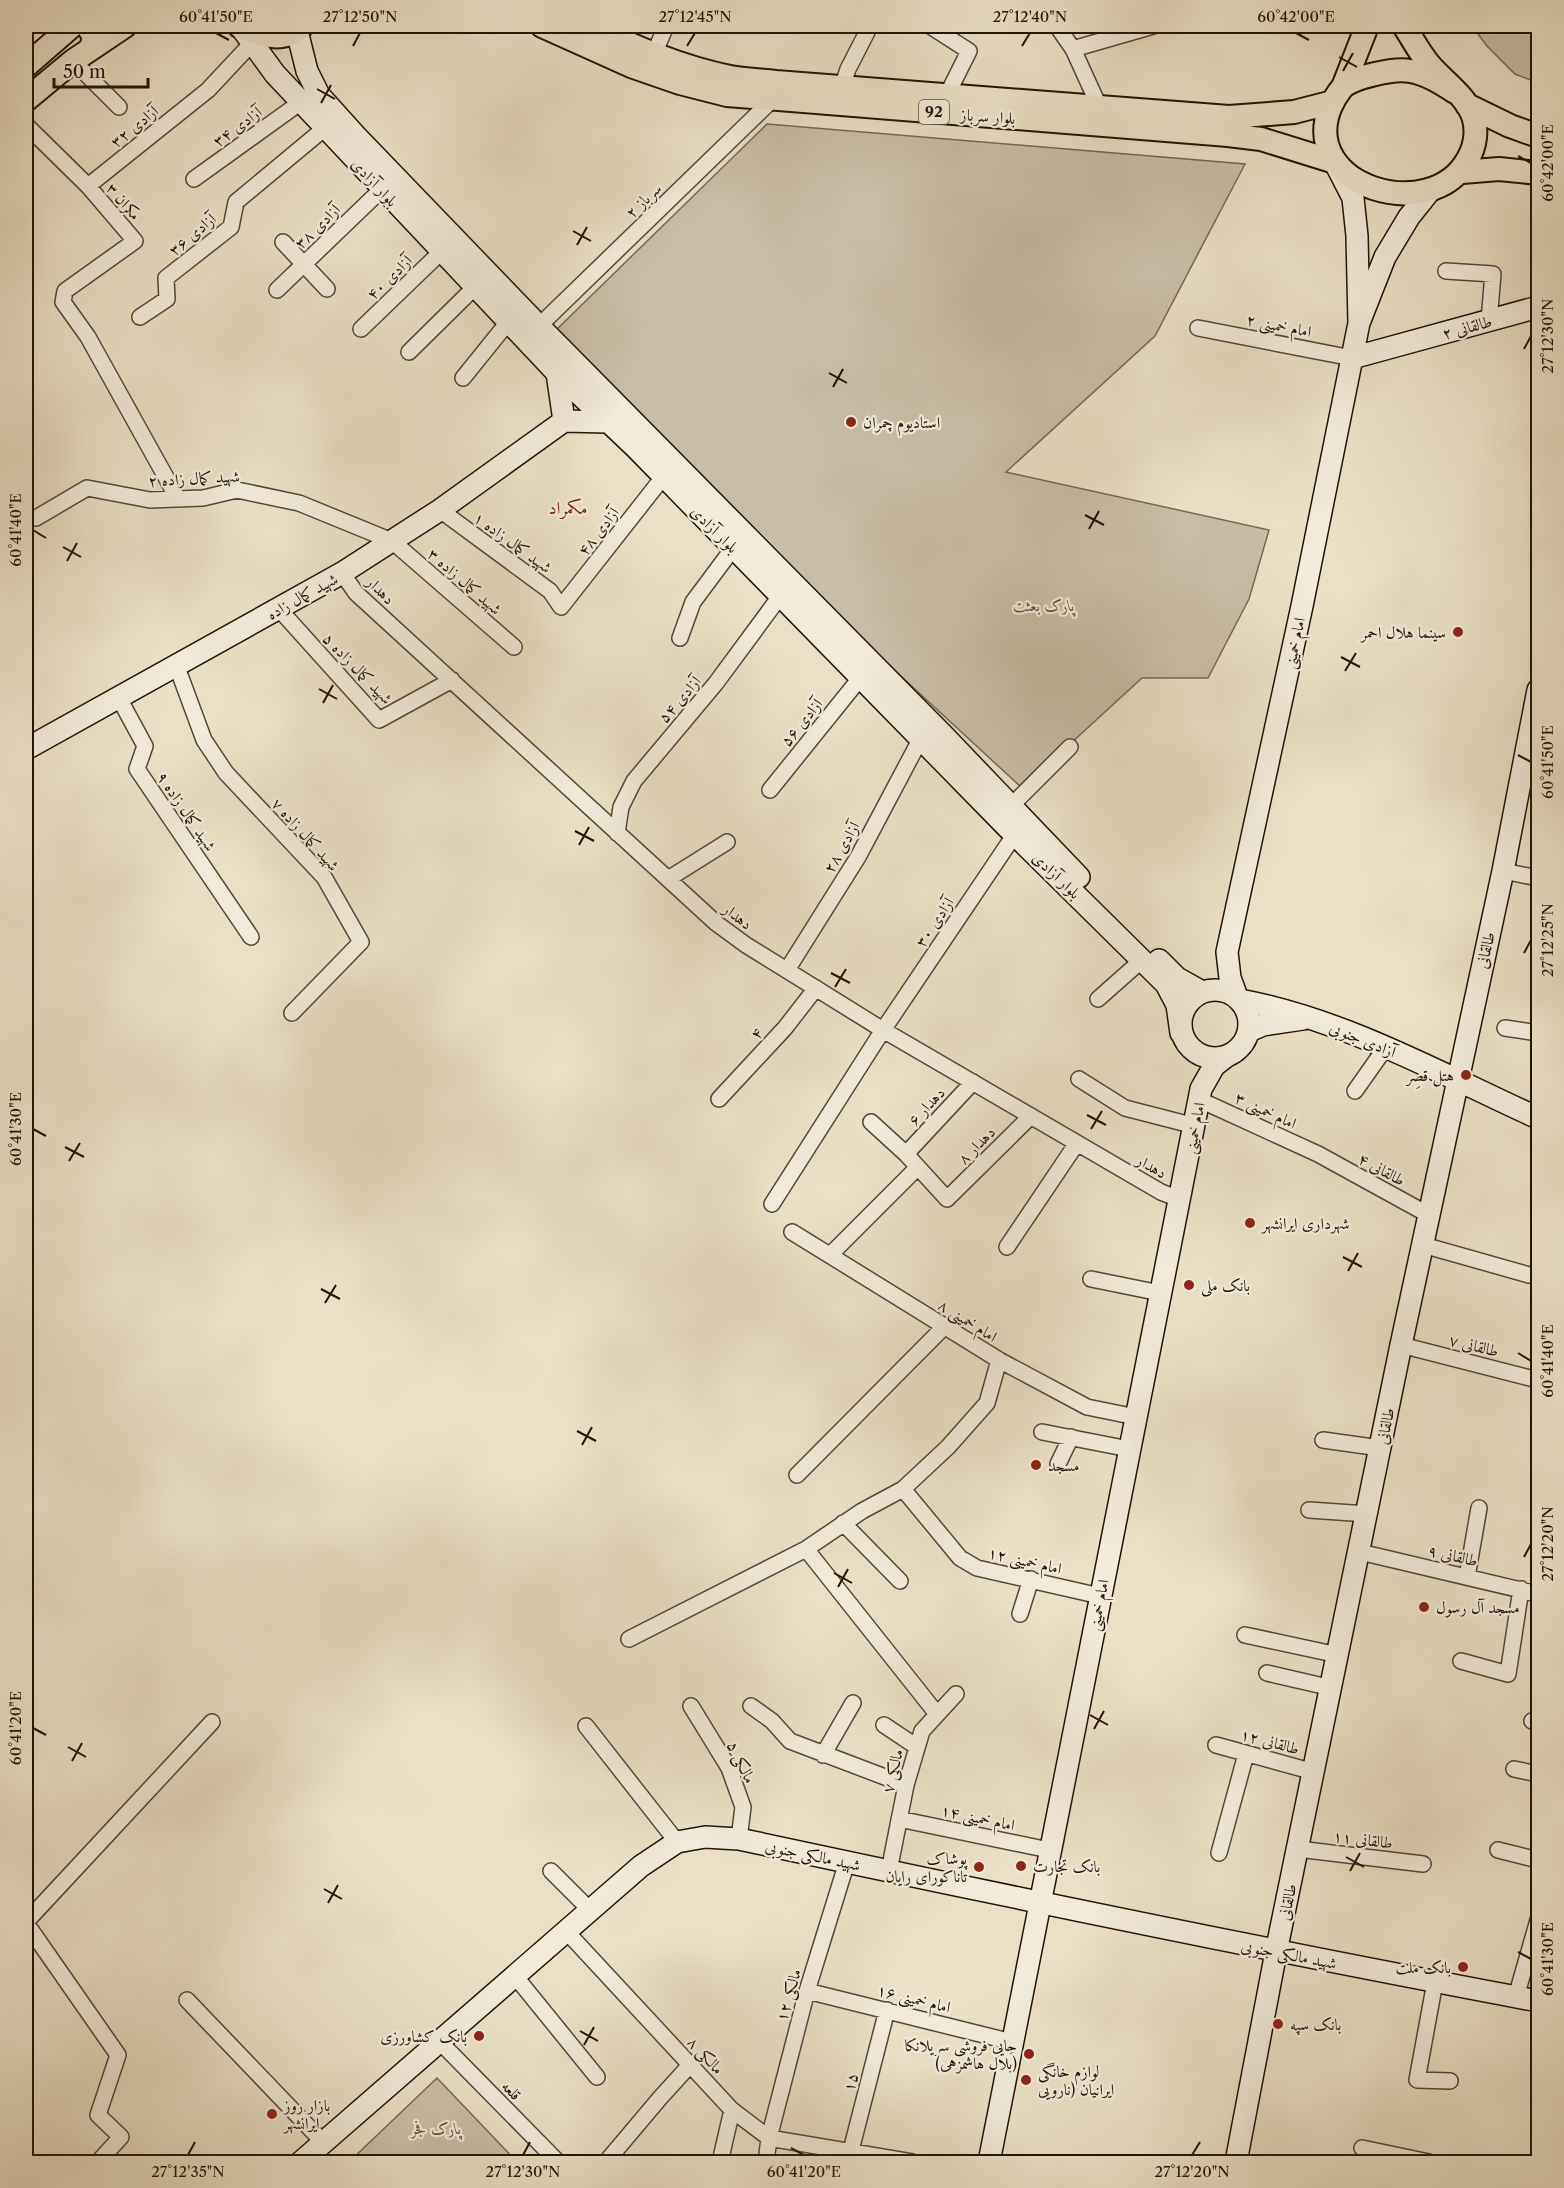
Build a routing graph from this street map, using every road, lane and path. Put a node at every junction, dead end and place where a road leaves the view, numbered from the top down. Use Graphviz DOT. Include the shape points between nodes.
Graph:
graph roads {
  1 [pos="72,26"];
  2 [pos="87,26"];
  3 [pos="125,26"];
  4 [pos="542,26"];
  5 [pos="590,26"];
  6 [pos="666,26"];
  7 [pos="1057,26"];
  8 [pos="1153,26"];
  9 [pos="1367,26"];
  10 [pos="1404,26"];
  11 [pos="300,28"];
  12 [pos="942,28"];
  13 [pos="244,32"];
  14 [pos="867,32"];
  15 [pos="1073,49"];
  16 [pos="654,54"];
  17 [pos="82,55"];
  18 [pos="26,66"];
  19 [pos="842,87"];
  20 [pos="1338,94"];
  21 [pos="947,95"];
  22 [pos="1461,98"];
  23 [pos="26,100"];
  24 [pos="772,100"];
  25 [pos="301,102"];
  26 [pos="1099,106"];
  27 [pos="119,107"];
  28 [pos="26,125"];
  29 [pos="325,128"];
  30 [pos="1539,136"];
  31 [pos="1335,162"];
  32 [pos="1462,172"];
  33 [pos="1539,173"];
  34 [pos="194,178"];
  35 [pos="88,186"];
  36 [pos="382,189"];
  37 [pos="1429,192"];
  38 [pos="283,242"];
  39 [pos="442,251"];
  40 [pos="304,263"];
  41 [pos="1446,271"];
  42 [pos="476,286"];
  43 [pos="327,289"];
  44 [pos="277,290"];
  45 [pos="1539,307"];
  46 [pos="140,317"];
  47 [pos="509,321"];
  48 [pos="1489,321"];
  49 [pos="1359,323"];
  50 [pos="539,326"];
  51 [pos="362,328"];
  52 [pos="1198,328"];
  53 [pos="1396,346"];
  54 [pos="409,352"];
  55 [pos="1352,358"];
  56 [pos="556,373"];
  57 [pos="463,378"];
  58 [pos="564,420"];
  59 [pos="608,422"];
  60 [pos="664,476"];
  61 [pos="178,499"];
  62 [pos="440,510"];
  63 [pos="36,518"];
  64 [pos="392,541"];
  65 [pos="734,547"];
  66 [pos="342,573"];
  67 [pos="781,594"];
  68 [pos="561,608"];
  69 [pos="279,609"];
  70 [pos="680,638"];
  71 [pos="514,647"];
  72 [pos="177,667"];
  73 [pos="861,677"];
  74 [pos="452,681"];
  75 [pos="1539,690"];
  76 [pos="119,698"];
  77 [pos="921,738"];
  78 [pos="1070,747"];
  79 [pos="26,749"];
  80 [pos="770,790"];
  81 [pos="1011,806"];
  82 [pos="617,832"];
  83 [pos="1015,834"];
  84 [pos="727,842"];
  85 [pos="1503,871"];
  86 [pos="1539,878"];
  87 [pos="668,879"];
  88 [pos="251,938"];
  89 [pos="1227,952"];
  90 [pos="1142,960"];
  91 [pos="787,970"];
  92 [pos="816,988"];
  93 [pos="1207,990"];
  94 [pos="1098,999"];
  95 [pos="1238,999"];
  96 [pos="292,1013"];
  97 [pos="1313,1019"];
  98 [pos="1505,1028"];
  99 [pos="883,1030"];
  100 [pos="1249,1031"];
  101 [pos="1539,1033"];
  102 [pos="1184,1038"];
  103 [pos="1386,1047"];
  104 [pos="1227,1056"];
  105 [pos="1079,1079"];
  106 [pos="1457,1081"];
  107 [pos="973,1082"];
  108 [pos="1355,1091"];
  109 [pos="1201,1094"];
  110 [pos="719,1099"];
  111 [pos="1031,1116"];
  112 [pos="1539,1118"];
  113 [pos="871,1122"];
  114 [pos="1195,1126"];
  115 [pos="1077,1143"];
  116 [pos="906,1154"];
  117 [pos="1318,1154"];
  118 [pos="918,1167"];
  119 [pos="1179,1199"];
  120 [pos="772,1204"];
  121 [pos="1430,1215"];
  122 [pos="792,1232"];
  123 [pos="1423,1245"];
  124 [pos="1007,1247"];
  125 [pos="830,1255"];
  126 [pos="1528,1275"];
  127 [pos="1091,1279"];
  128 [pos="1160,1293"];
  129 [pos="945,1326"];
  130 [pos="1401,1345"];
  131 [pos="999,1360"];
  132 [pos="1539,1380"];
  133 [pos="1136,1417"];
  134 [pos="1042,1432"];
  135 [pos="1071,1437"];
  136 [pos="1323,1440"];
  137 [pos="1380,1448"];
  138 [pos="1129,1449"];
  139 [pos="1058,1464"];
  140 [pos="797,1475"];
  141 [pos="903,1489"];
  142 [pos="1479,1508"];
  143 [pos="1309,1510"];
  144 [pos="1367,1514"];
  145 [pos="843,1523"];
  146 [pos="806,1549"];
  147 [pos="1360,1552"];
  148 [pos="1467,1577"];
  149 [pos="1031,1579"];
  150 [pos="900,1581"];
  151 [pos="1521,1589"];
  152 [pos="1539,1594"];
  153 [pos="1100,1596"];
  154 [pos="1020,1614"];
  155 [pos="1245,1635"];
  156 [pos="629,1639"];
  157 [pos="1338,1656"];
  158 [pos="1461,1661"];
  159 [pos="1267,1673"];
  160 [pos="1332,1688"];
  161 [pos="956,1694"];
  162 [pos="854,1703"];
  163 [pos="691,1706"];
  164 [pos="751,1706"];
  165 [pos="938,1714"];
  166 [pos="212,1722"];
  167 [pos="884,1725"];
  168 [pos="586,1726"];
  169 [pos="1216,1745"];
  170 [pos="917,1747"];
  171 [pos="1246,1754"];
  172 [pos="823,1755"];
  173 [pos="1514,1769"];
  174 [pos="1314,1772"];
  175 [pos="1539,1774"];
  176 [pos="906,1785"];
  177 [pos="899,1819"];
  178 [pos="739,1839"];
  179 [pos="677,1842"];
  180 [pos="1298,1849"];
  181 [pos="1050,1850"];
  182 [pos="1498,1850"];
  183 [pos="1219,1853"];
  184 [pos="1539,1860"];
  185 [pos="847,1862"];
  186 [pos="1423,1864"];
  187 [pos="551,1870"];
  188 [pos="889,1871"];
  189 [pos="1039,1904"];
  190 [pos="590,1910"];
  191 [pos="1539,1920"];
  192 [pos="26,1923"];
  193 [pos="566,1931"];
  194 [pos="1276,1952"];
  195 [pos="514,1976"];
  196 [pos="1435,1982"];
  197 [pos="807,1991"];
  198 [pos="1516,1997"];
  199 [pos="187,2000"];
  200 [pos="1539,2001"];
  201 [pos="887,2010"];
  202 [pos="440,2042"];
  203 [pos="1012,2042"];
  204 [pos="690,2065"];
  205 [pos="597,2077"];
  206 [pos="1450,2081"];
  207 [pos="732,2110"];
  208 [pos="769,2138"];
  209 [pos="324,2143"];
  210 [pos="1362,2148"];
  211 [pos="849,2157"];
  212 [pos="98,2163"];
  213 [pos="301,2163"];
  214 [pos="558,2163"];
  215 [pos="606,2163"];
  216 [pos="720,2163"];
  217 [pos="766,2163"];
  218 [pos="912,2163"];
  219 [pos="989,2163"];
  220 [pos="1236,2163"];
  221 [pos="1429,2163"];
  1 -- 18 [label="main road"];
  2 -- 17 [label="main road" via="94,36"];
  3 -- 17 [label="main road"];
  4 -- 24 [label="main road, بلوار سرباز / 92" via="680,83 727,95"];
  5 -- 16 [label="main road, بلوار سرباز / 92"];
  6 -- 16 [label="street"];
  7 -- 15 [label="street"];
  8 -- 15 [label="street"];
  9 -- 20 [label="main road"];
  10 -- 22 [label="main road" via="1428,63"];
  11 -- 13 [label="main road" via="280,38"];
  11 -- 50 [label="main road, بلوار آزادی" via="307,71 319,95"];
  12 -- 21 [label="street" via="969,51"];
  13 -- 25 [label="main road, بلوار آزادی"];
  13 -- 35 [label="street, آزادی ۳۲" via="208,90"];
  14 -- 19 [label="street"];
  15 -- 26 [label="street"];
  16 -- 19 [label="main road, بلوار سرباز / 92" via="731,77"];
  17 -- 23 [label="main road"];
  17 -- 27 [label="street"];
  19 -- 21 [label="main road, بلوار سرباز / 92"];
  20 -- 22 [label="main road, 92" via="1378,72 1408,70 1431,78"];
  20 -- 26 [label="main road, بلوار سرباز / 92" via="1294,112 1229,117"];
  20 -- 31 [label="main road" via="1324,132"];
  21 -- 26 [label="main road, بلوار سرباز / 92"];
  22 -- 30 [label="main road" via="1510,126"];
  22 -- 32 [label="main road" via="1474,118 1476,133"];
  24 -- 31 [label="main road, بلوار سرباز / 92" via="1228,135 1261,139"];
  24 -- 50 [label="street, سرباز ۲"];
  25 -- 29 [label="main road, بلوار آزادی"];
  25 -- 34 [label="street, آزادی ۳۴"];
  28 -- 35 [label="street, مکران ۳"];
  29 -- 36 [label="main road, بلوار آزادی"];
  29 -- 46 [label="street, آزادی ۳۶" via="236,202 231,227 166,278 167,299"];
  31 -- 37 [label="main road, 92" via="1347,174 1375,189 1409,194"];
  31 -- 49 [label="main road" via="1353,198"];
  32 -- 33 [label="main road" via="1499,169"];
  32 -- 37 [label="main road, 92"];
  35 -- 61 [label="street, مکران ۳" via="135,241 65,291 63,302 88,337"];
  36 -- 39 [label="main road, بلوار آزادی"];
  36 -- 40 [label="street, آزادی ۳۸"];
  37 -- 49 [label="main road" via="1385,257"];
  38 -- 40 [label="street"];
  39 -- 42 [label="main road, بلوار آزادی"];
  39 -- 51 [label="street, آزادی ۴۰"];
  40 -- 43 [label="street"];
  40 -- 44 [label="street, آزادی ۳۸"];
  41 -- 48 [label="street" via="1493,274"];
  42 -- 47 [label="main road, بلوار آزادی"];
  42 -- 54 [label="street"];
  45 -- 48 [label="main road, طالقانی ۲"];
  47 -- 56 [label="main road, بلوار آزادی"];
  47 -- 57 [label="street"];
  48 -- 53 [label="main road, طالقانی ۲"];
  49 -- 53 [label="main road" via="1369,337"];
  49 -- 55 [label="main road, امام خمینی"];
  50 -- 81 [label="main road, بلوار آزادی"];
  52 -- 55 [label="street, امام خمینی ۲"];
  53 -- 55 [label="main road, طالقانی ۲"];
  55 -- 89 [label="main road, امام خمینی"];
  56 -- 58 [label="main road"];
  56 -- 59 [label="main road, بلوار آزادی"];
  58 -- 59 [label="main road"];
  58 -- 62 [label="main road, شهید کمال زاده"];
  59 -- 60 [label="main road, بلوار آزادی"];
  60 -- 65 [label="main road, بلوار آزادی"];
  60 -- 68 [label="street, آزادی ۴۸"];
  61 -- 63 [label="street, شهید کمال زاده ۲" via="150,500 87,488"];
  61 -- 64 [label="street, شهید کمال زاده ۲" via="237,490 300,503"];
  62 -- 64 [label="main road, شهید کمال زاده"];
  62 -- 68 [label="street, شهید کمال زاده ۱" via="550,591"];
  64 -- 66 [label="main road, شهید کمال زاده"];
  64 -- 71 [label="street, شهید کمال زاده ۳"];
  65 -- 67 [label="main road, بلوار آزادی"];
  65 -- 70 [label="street" via="693,602"];
  66 -- 69 [label="main road, شهید کمال زاده"];
  66 -- 74 [label="street, دهدار" via="356,593"];
  67 -- 73 [label="main road, بلوار آزادی"];
  67 -- 82 [label="street, آزادی ۵۴" via="716,683 634,781 621,807"];
  69 -- 72 [label="main road, شهید کمال زاده"];
  69 -- 74 [label="street, شهید کمال زاده ۵" via="379,720"];
  72 -- 76 [label="main road, شهید کمال زاده"];
  72 -- 96 [label="street, شهید کمال زاده ۷" via="204,740 226,773 324,877 361,942"];
  73 -- 77 [label="main road, بلوار آزادی"];
  73 -- 80 [label="street, آزادی ۵۶"];
  74 -- 82 [label="street, دهدار"];
  75 -- 85 [label="main road, طالقانی"];
  76 -- 79 [label="main road, شهید کمال زاده"];
  76 -- 88 [label="street, شهید کمال زاده ۹" via="145,746 137,769"];
  77 -- 83 [label="main road, بلوار آزادی"];
  77 -- 91 [label="street, آزادی ۲۸" via="858,857"];
  78 -- 81 [label="street"];
  81 -- 93 [label="main road, بلوار آزادی" via="1167,969 1177,978"];
  82 -- 87 [label="street, دهدار"];
  83 -- 90 [label="main road, بلوار آزادی"];
  83 -- 99 [label="street, آزادی ۳۰"];
  84 -- 87 [label="street"];
  85 -- 86 [label="street"];
  85 -- 106 [label="main road, طالقانی"];
  87 -- 91 [label="street, دهدار" via="716,923"];
  89 -- 93 [label="main road" via="1222,973"];
  89 -- 95 [label="main road, امام خمینی" via="1230,978"];
  90 -- 94 [label="street"];
  90 -- 102 [label="main road, بلوار آزادی" via="1166,984 1177,1005"];
  91 -- 92 [label="street, دهدار"];
  92 -- 99 [label="street, دهدار"];
  92 -- 110 [label="street, ۴"];
  93 -- 95 [label="main road, بلوار آزادی" via="1222,990"];
  93 -- 102 [label="main road" via="1186,1004 1180,1023"];
  95 -- 97 [label="main road, بلوار آزادی"];
  95 -- 100 [label="main road, امام خمینی" via="1246,1009"];
  97 -- 100 [label="main road, آزادی جنوبی" via="1285,1020"];
  97 -- 103 [label="main road, آزادی جنوبی"];
  98 -- 101 [label="street"];
  99 -- 107 [label="street, دهدار"];
  99 -- 120 [label="street, آزادی ۳۰"];
  100 -- 104 [label="main road, امام خمینی" via="1237,1050"];
  102 -- 104 [label="main road" via="1194,1052 1204,1057"];
  102 -- 109 [label="main road, بلوار آزادی"];
  103 -- 106 [label="main road, آزادی جنوبی"];
  103 -- 108 [label="street"];
  104 -- 109 [label="main road, امام خمینی" via="1214,1066"];
  105 -- 114 [label="street" via="1125,1108"];
  106 -- 112 [label="main road, آزادی جنوبی"];
  106 -- 121 [label="main road, طالقانی"];
  107 -- 111 [label="street, دهدار"];
  107 -- 116 [label="street, دهدار ۶"];
  109 -- 114 [label="main road, امام خمینی"];
  109 -- 117 [label="street, امام خمینی ۳"];
  111 -- 115 [label="street, دهدار"];
  111 -- 118 [label="street, دهدار ۸" via="947,1199"];
  113 -- 116 [label="street"];
  114 -- 119 [label="main road, امام خمینی"];
  115 -- 119 [label="street, دهدار"];
  115 -- 124 [label="street"];
  116 -- 118 [label="street"];
  117 -- 121 [label="street, طالقانی ۴"];
  118 -- 125 [label="street"];
  119 -- 128 [label="main road, امام خمینی"];
  121 -- 123 [label="main road, طالقانی"];
  122 -- 125 [label="street, امام خمینی ۸"];
  123 -- 126 [label="street"];
  123 -- 130 [label="main road, طالقانی"];
  125 -- 129 [label="street, امام خمینی ۸"];
  127 -- 128 [label="street"];
  128 -- 133 [label="main road, امام خمینی"];
  129 -- 131 [label="street, امام خمینی ۸"];
  129 -- 140 [label="street"];
  130 -- 132 [label="street, طالقانی ۷"];
  130 -- 137 [label="main road, طالقانی"];
  131 -- 133 [label="street, امام خمینی ۸" via="1087,1407"];
  131 -- 141 [label="street" via="987,1403"];
  133 -- 138 [label="main road, امام خمینی"];
  134 -- 135 [label="street"];
  135 -- 138 [label="street"];
  135 -- 139 [label="street"];
  136 -- 137 [label="street"];
  137 -- 144 [label="main road, طالقانی"];
  138 -- 153 [label="main road, امام خمینی"];
  141 -- 145 [label="street"];
  141 -- 149 [label="street, امام خمینی ۱۲" via="960,1557 977,1568"];
  142 -- 148 [label="street"];
  143 -- 144 [label="street"];
  144 -- 147 [label="main road, طالقانی"];
  145 -- 146 [label="street"];
  145 -- 150 [label="street"];
  146 -- 156 [label="street"];
  146 -- 165 [label="street"];
  147 -- 148 [label="street, طالقانی ۹"];
  147 -- 157 [label="main road, طالقانی"];
  148 -- 151 [label="street, طالقانی ۹"];
  149 -- 153 [label="street, امام خمینی ۱۲"];
  149 -- 154 [label="street"];
  151 -- 152 [label="street, طالقانی ۹"];
  151 -- 158 [label="street" via="1508,1674"];
  153 -- 181 [label="main road, امام خمینی"];
  155 -- 157 [label="street"];
  157 -- 160 [label="main road, طالقانی"];
  159 -- 160 [label="street"];
  160 -- 174 [label="main road, طالقانی"];
  161 -- 165 [label="street, مالکی ۷"];
  162 -- 172 [label="street"];
  163 -- 178 [label="street, مالکی ۵" via="729,1768 743,1807"];
  164 -- 172 [label="street" via="790,1741"];
  165 -- 170 [label="street, مالکی ۷" via="922,1731"];
  166 -- 192 [label="street"];
  167 -- 170 [label="street"];
  168 -- 179 [label="street"];
  169 -- 171 [label="street, طالقانی ۱۲"];
  170 -- 176 [label="street, مالکی ۷"];
  171 -- 174 [label="street, طالقانی ۱۲"];
  171 -- 183 [label="street"];
  172 -- 176 [label="street"];
  173 -- 175 [label="street"];
  174 -- 180 [label="main road, طالقانی"];
  176 -- 177 [label="street, مالکی ۷"];
  177 -- 181 [label="street, امام خمینی ۱۴"];
  177 -- 188 [label="street, مالکی ۷"];
  178 -- 179 [label="main road, شهید مالکی جنوبی" via="705,1837"];
  178 -- 185 [label="main road, شهید مالکی جنوبی"];
  179 -- 190 [label="main road, شهید مالکی جنوبی" via="640,1866"];
  180 -- 186 [label="street, طالقانی ۱۱"];
  180 -- 194 [label="main road, طالقانی"];
  181 -- 189 [label="main road, امام خمینی"];
  182 -- 184 [label="street"];
  185 -- 188 [label="main road, شهید مالکی جنوبی"];
  185 -- 197 [label="street, مالکی ۱۲"];
  187 -- 190 [label="street"];
  188 -- 189 [label="main road, شهید مالکی جنوبی"];
  189 -- 194 [label="main road, شهید مالکی جنوبی"];
  189 -- 203 [label="main road, امام خمینی"];
  190 -- 193 [label="main road, شهید مالکی جنوبی"];
  191 -- 198 [label="street"];
  192 -- 212 [label="street" via="118,2055 98,2115 121,2137"];
  193 -- 195 [label="main road, شهید مالکی جنوبی"];
  193 -- 204 [label="street, مالکی ۸"];
  194 -- 196 [label="main road, شهید مالکی جنوبی"];
  194 -- 220 [label="main road, طالقانی"];
  195 -- 202 [label="main road, شهید مالکی جنوبی"];
  195 -- 205 [label="street"];
  196 -- 198 [label="main road, شهید مالکی جنوبی"];
  196 -- 206 [label="street" via="1417,2080"];
  197 -- 201 [label="street, امام خمینی ۱۶"];
  197 -- 208 [label="street, مالکی ۱۲"];
  198 -- 200 [label="main road, شهید مالکی جنوبی"];
  199 -- 209 [label="street"];
  201 -- 203 [label="street, امام خمینی ۱۶"];
  201 -- 211 [label="street, ۱۵"];
  202 -- 209 [label="main road, شهید مالکی جنوبی"];
  202 -- 214 [label="street, قلعه"];
  203 -- 219 [label="main road, امام خمینی"];
  204 -- 207 [label="street, مالکی ۸"];
  204 -- 215 [label="street"];
  207 -- 208 [label="street, مالکی ۸"];
  207 -- 216 [label="street"];
  208 -- 211 [label="street, مالکی ۸"];
  208 -- 217 [label="street, مالکی ۱۲"];
  209 -- 213 [label="main road, شهید مالکی جنوبی"];
  210 -- 221 [label="street"];
  211 -- 218 [label="street, مالکی ۸"];
}
